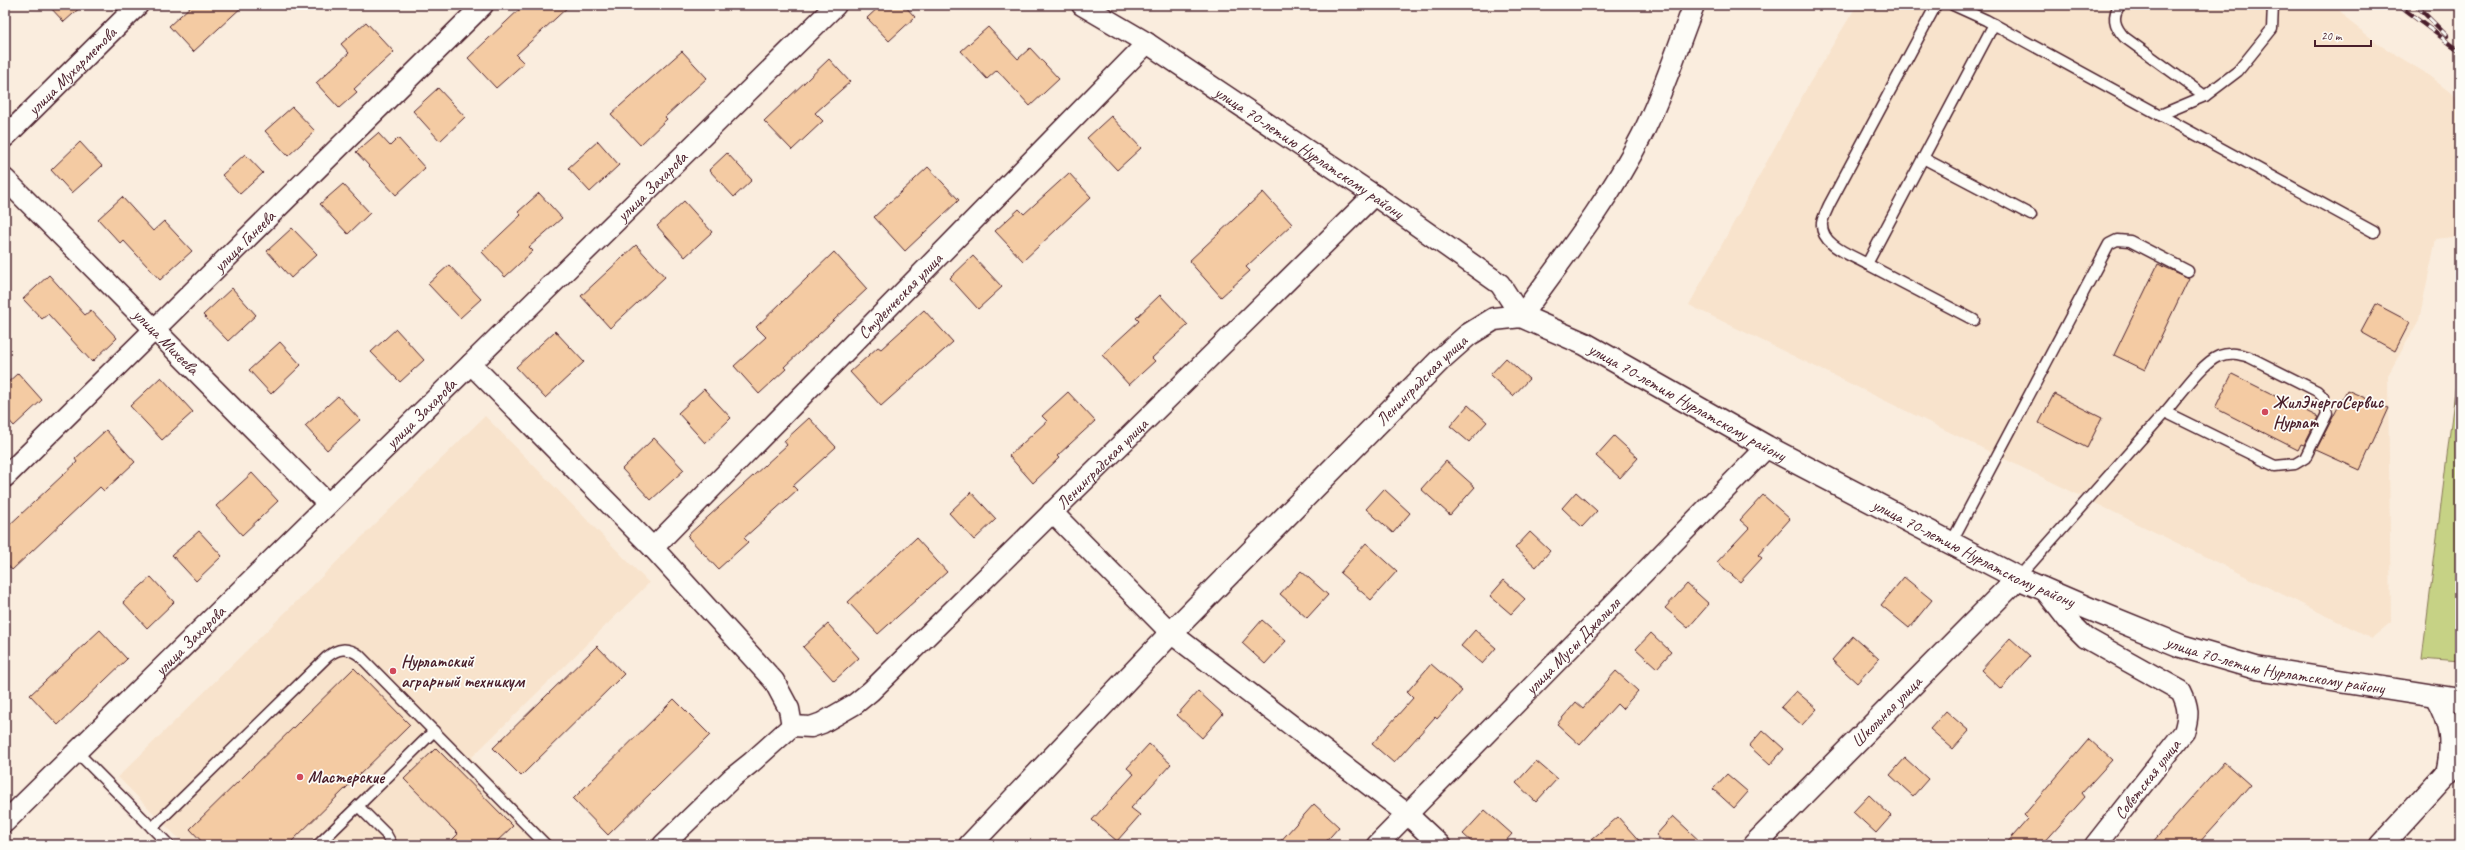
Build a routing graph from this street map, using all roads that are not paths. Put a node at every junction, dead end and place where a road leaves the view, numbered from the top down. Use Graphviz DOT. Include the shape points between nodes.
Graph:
graph roads {
  1 [pos="138,5"];
  2 [pos="483,5"];
  3 [pos="836,5"];
  4 [pos="1082,5"];
  5 [pos="1694,5"];
  6 [pos="1936,5"];
  7 [pos="1954,5"];
  8 [pos="2120,5"];
  9 [pos="2273,5"];
  10 [pos="1994,24"];
  11 [pos="1146,43"];
  12 [pos="2205,96"];
  13 [pos="2160,115"];
  14 [pos="5,137"];
  15 [pos="1923,158"];
  16 [pos="5,179"];
  17 [pos="1374,195"];
  18 [pos="2031,215"];
  19 [pos="2374,232"];
  20 [pos="1867,264"];
  21 [pos="2188,271"];
  22 [pos="1521,316"];
  23 [pos="1494,319"];
  24 [pos="1974,320"];
  25 [pos="154,329"];
  26 [pos="471,364"];
  27 [pos="2165,412"];
  28 [pos="1767,447"];
  29 [pos="5,477"];
  30 [pos="328,504"];
  31 [pos="1052,512"];
  32 [pos="1951,543"];
  33 [pos="653,548"];
  34 [pos="2018,578"];
  35 [pos="2043,588"];
  36 [pos="1171,634"];
  37 [pos="2436,696"];
  38 [pos="2460,700"];
  39 [pos="792,726"];
  40 [pos="434,731"];
  41 [pos="77,752"];
  42 [pos="2454,766"];
  43 [pos="358,806"];
  44 [pos="1407,814"];
  45 [pos="5,822"];
  46 [pos="152,828"];
  47 [pos="169,845"];
  48 [pos="318,845"];
  49 [pos="392,845"];
  50 [pos="546,845"];
  51 [pos="663,845"];
  52 [pos="970,845"];
  53 [pos="1377,845"];
  54 [pos="1440,845"];
  55 [pos="1754,845"];
  56 [pos="2095,845"];
  57 [pos="2381,845"];
  1 -- 14 [label="street, улица Мухарметова"];
  2 -- 25 [label="street, улица Ганеева"];
  3 -- 26 [label="street, улица Захарова"];
  4 -- 11 [label="street, улица 70-летию Нурлатскому району"];
  5 -- 22 [label="street" via="1643,133 1622,171"];
  6 -- 20 [label="lane" via="1829,205 1822,223 1824,234 1832,245"];
  7 -- 10 [label="lane"];
  8 -- 12 [label="lane" via="2114,19 2116,28 2124,37"];
  9 -- 12 [label="lane" via="2272,29 2238,71"];
  10 -- 13 [label="lane"];
  10 -- 15 [label="lane"];
  11 -- 17 [label="street, улица 70-летию Нурлатскому району"];
  11 -- 33 [label="street, Студенческая улица"];
  12 -- 13 [label="lane"];
  13 -- 19 [label="lane"];
  15 -- 18 [label="lane"];
  15 -- 20 [label="lane"];
  16 -- 25 [label="street, улица Михеева"];
  17 -- 22 [label="street, улица 70-летию Нурлатскому району" via="1500,284"];
  17 -- 31 [label="street, Ленинградская улица"];
  20 -- 24 [label="lane"];
  21 -- 32 [label="lane" via="2130,241 2118,240 2109,244"];
  22 -- 23 [label="main road, улица 70-летию Нурлатскому району"];
  22 -- 28 [label="main road, улица 70-летию Нурлатскому району" via="1585,344"];
  23 -- 36 [label="main road, Ленинградская улица" via="1468,335 1442,358"];
  25 -- 29 [label="street, улица Ганеева"];
  25 -- 30 [label="street, улица Михеева"];
  26 -- 30 [label="street, улица Захарова"];
  26 -- 33 [label="street"];
  27 -- 27 [label="lane" via="2275,466 2284,466 2305,458 2327,414 2325,401 2317,391 2249,357 2237,354 2219,356 2208,363"];
  27 -- 34 [label="lane"];
  28 -- 32 [label="main road, улица 70-летию Нурлатскому району"];
  28 -- 44 [label="street, улица Мусы Джалиля"];
  30 -- 41 [label="street, улица Захарова"];
  31 -- 36 [label="street"];
  31 -- 39 [label="street, Ленинградская улица" via="855,704 822,723 810,727"];
  32 -- 34 [label="main road, улица 70-летию Нурлатскому району"];
  33 -- 39 [label="street" via="774,681 789,709"];
  34 -- 35 [label="main road, улица 70-летию Нурлатскому району"];
  34 -- 55 [label="main road, Школьная улица"];
  35 -- 37 [label="main road, улица 70-летию Нурлатскому району" via="2181,646 2256,668"];
  35 -- 56 [label="street, Советская улица" via="2072,625 2086,638 2181,691 2188,711 2184,732"];
  36 -- 44 [label="street"];
  36 -- 52 [label="main road, Ленинградская улица"];
  37 -- 38 [label="main road, улица 70-летию Нурлатскому району"];
  37 -- 42 [label="main road" via="2446,714 2451,733"];
  39 -- 51 [label="street" via="732,778"];
  40 -- 43 [label="lane"];
  40 -- 46 [label="lane" via="359,655 346,649 333,652"];
  40 -- 50 [label="lane"];
  41 -- 45 [label="street, улица Захарова"];
  41 -- 46 [label="lane"];
  42 -- 57 [label="main road"];
  43 -- 48 [label="lane"];
  43 -- 49 [label="lane" via="386,834"];
  44 -- 53 [label="street, улица Мусы Джалиля"];
  44 -- 54 [label="street"];
  46 -- 47 [label="lane"];
}
